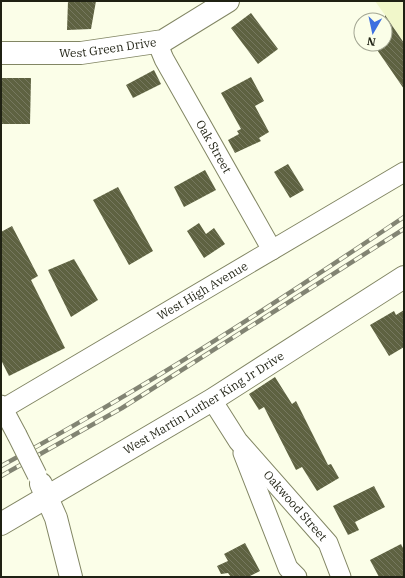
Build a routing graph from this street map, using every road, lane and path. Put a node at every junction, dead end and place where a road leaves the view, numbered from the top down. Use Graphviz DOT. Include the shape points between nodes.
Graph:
graph roads {
  1 [pos="228,1"];
  2 [pos="206,7"];
  3 [pos="157,42"];
  4 [pos="1,53"];
  5 [pos="404,172"];
  6 [pos="272,250"];
  7 [pos="404,277"];
  8 [pos="212,400"];
  9 [pos="2,408"];
  10 [pos="238,441"];
  11 [pos="37,475"];
  12 [pos="48,497"];
  13 [pos="1,524"];
  14 [pos="71,577"];
  15 [pos="297,577"];
  16 [pos="342,577"];
  1 -- 2 [label="main road, West Green Drive"];
  2 -- 3 [label="main road, West Green Drive" via="163,41"];
  3 -- 4 [label="main road, West Green Drive" via="81,53"];
  3 -- 6 [label="street, Oak Street"];
  5 -- 6 [label="street, West High Avenue"];
  6 -- 9 [label="street, West High Avenue"];
  7 -- 8 [label="main road, West Martin Luther King Jr Drive"];
  8 -- 10 [label="street, Oakwood Street"];
  8 -- 12 [label="main road, West Martin Luther King Jr Drive"];
  9 -- 11 [label="street, bridge"];
  10 -- 15 [label="street, Oakwood Street" via="288,568"];
  10 -- 16 [label="street, Oakwood Street" via="328,543"];
  11 -- 12 [label="main road"];
  12 -- 13 [label="main road, West Martin Luther King Jr Drive"];
  12 -- 14 [label="main road"];
}
